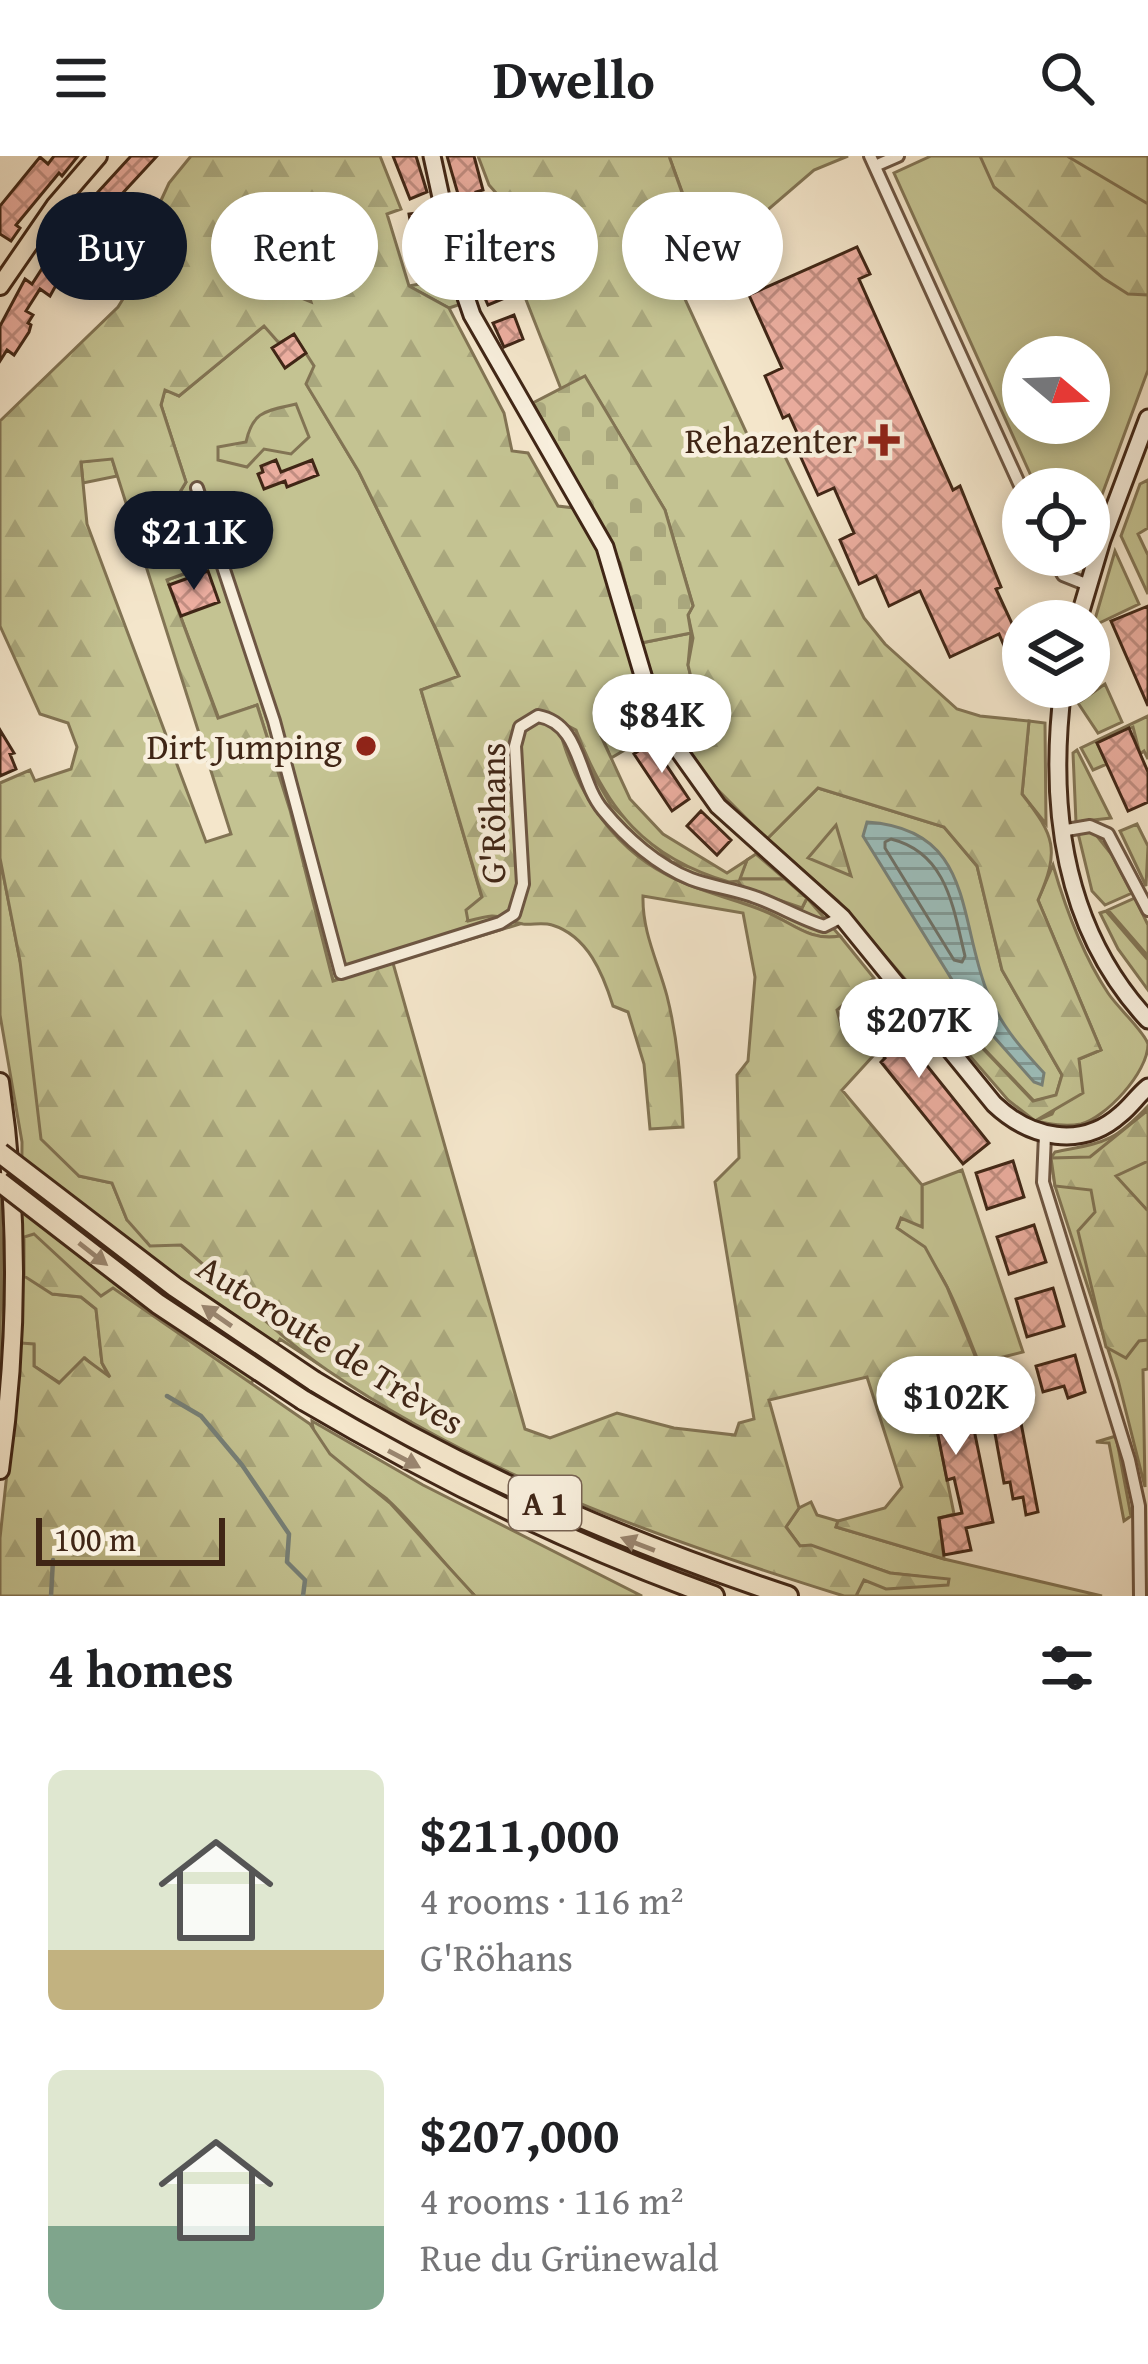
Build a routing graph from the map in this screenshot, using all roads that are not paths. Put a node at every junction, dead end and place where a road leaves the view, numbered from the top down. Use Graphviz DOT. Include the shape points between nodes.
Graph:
graph roads {
  1 [pos="98,156"];
  2 [pos="432,156"];
  3 [pos="898,156"];
  4 [pos="873,161"];
  5 [pos="0,286"];
  6 [pos="1148,418"];
  7 [pos="1144,442"];
  8 [pos="1012,468"];
  9 [pos="197,488"];
  10 [pos="1066,576"];
  11 [pos="1088,585"];
  12 [pos="1084,600"];
  13 [pos="1062,708"];
  14 [pos="1061,831"];
  15 [pos="1148,910"];
  16 [pos="842,917"];
  17 [pos="1148,1020"];
  18 [pos="0,1082"];
  19 [pos="1145,1087"];
  20 [pos="1045,1135"];
  21 [pos="0,1153"];
  22 [pos="0,1182"];
  23 [pos="0,1470"];
  24 [pos="544,1529"];
  25 [pos="678,1596"];
  26 [pos="714,1596"];
  27 [pos="788,1596"];
  28 [pos="1140,1596"];
  1 -- 5 [label="main road"];
  2 -- 16 [label="main road" via="464,293 605,548 664,730 718,806"];
  3 -- 4 [label="street"];
  4 -- 8 [label="street"];
  6 -- 7 [label="main road"];
  7 -- 11 [label="main road"];
  9 -- 16 [label="street, G'Röhans" via="274,721 341,973 514,914 524,884 515,746 520,727 538,716 568,732 601,808 670,869 824,926"];
  10 -- 11 [label="street"];
  11 -- 12 [label="main road"];
  13 -- 14 [label="main road"];
  14 -- 15 [label="street" via="1101,827"];
  14 -- 17 [label="main road" via="1092,937"];
  16 -- 20 [label="main road" via="994,1104"];
  18 -- 23 [label="main road" via="14,1255"];
  19 -- 20 [label="main road" via="1094,1131"];
  20 -- 28 [label="street" via="1043,1182 1130,1460"];
  27 -- 21 [label="highway, Autoroute de Trèves / A 1, one-way, bridge" via="612,1534 386,1425 175,1287"];
  22 -- 24 [label="highway, Autoroute de Trèves / A 1, one-way, bridge" via="158,1304 303,1400"];
  24 -- 25 [label="highway" via="627,1578"];
  24 -- 26 [label="highway, Autoroute de Trèves / A 1"];
}
